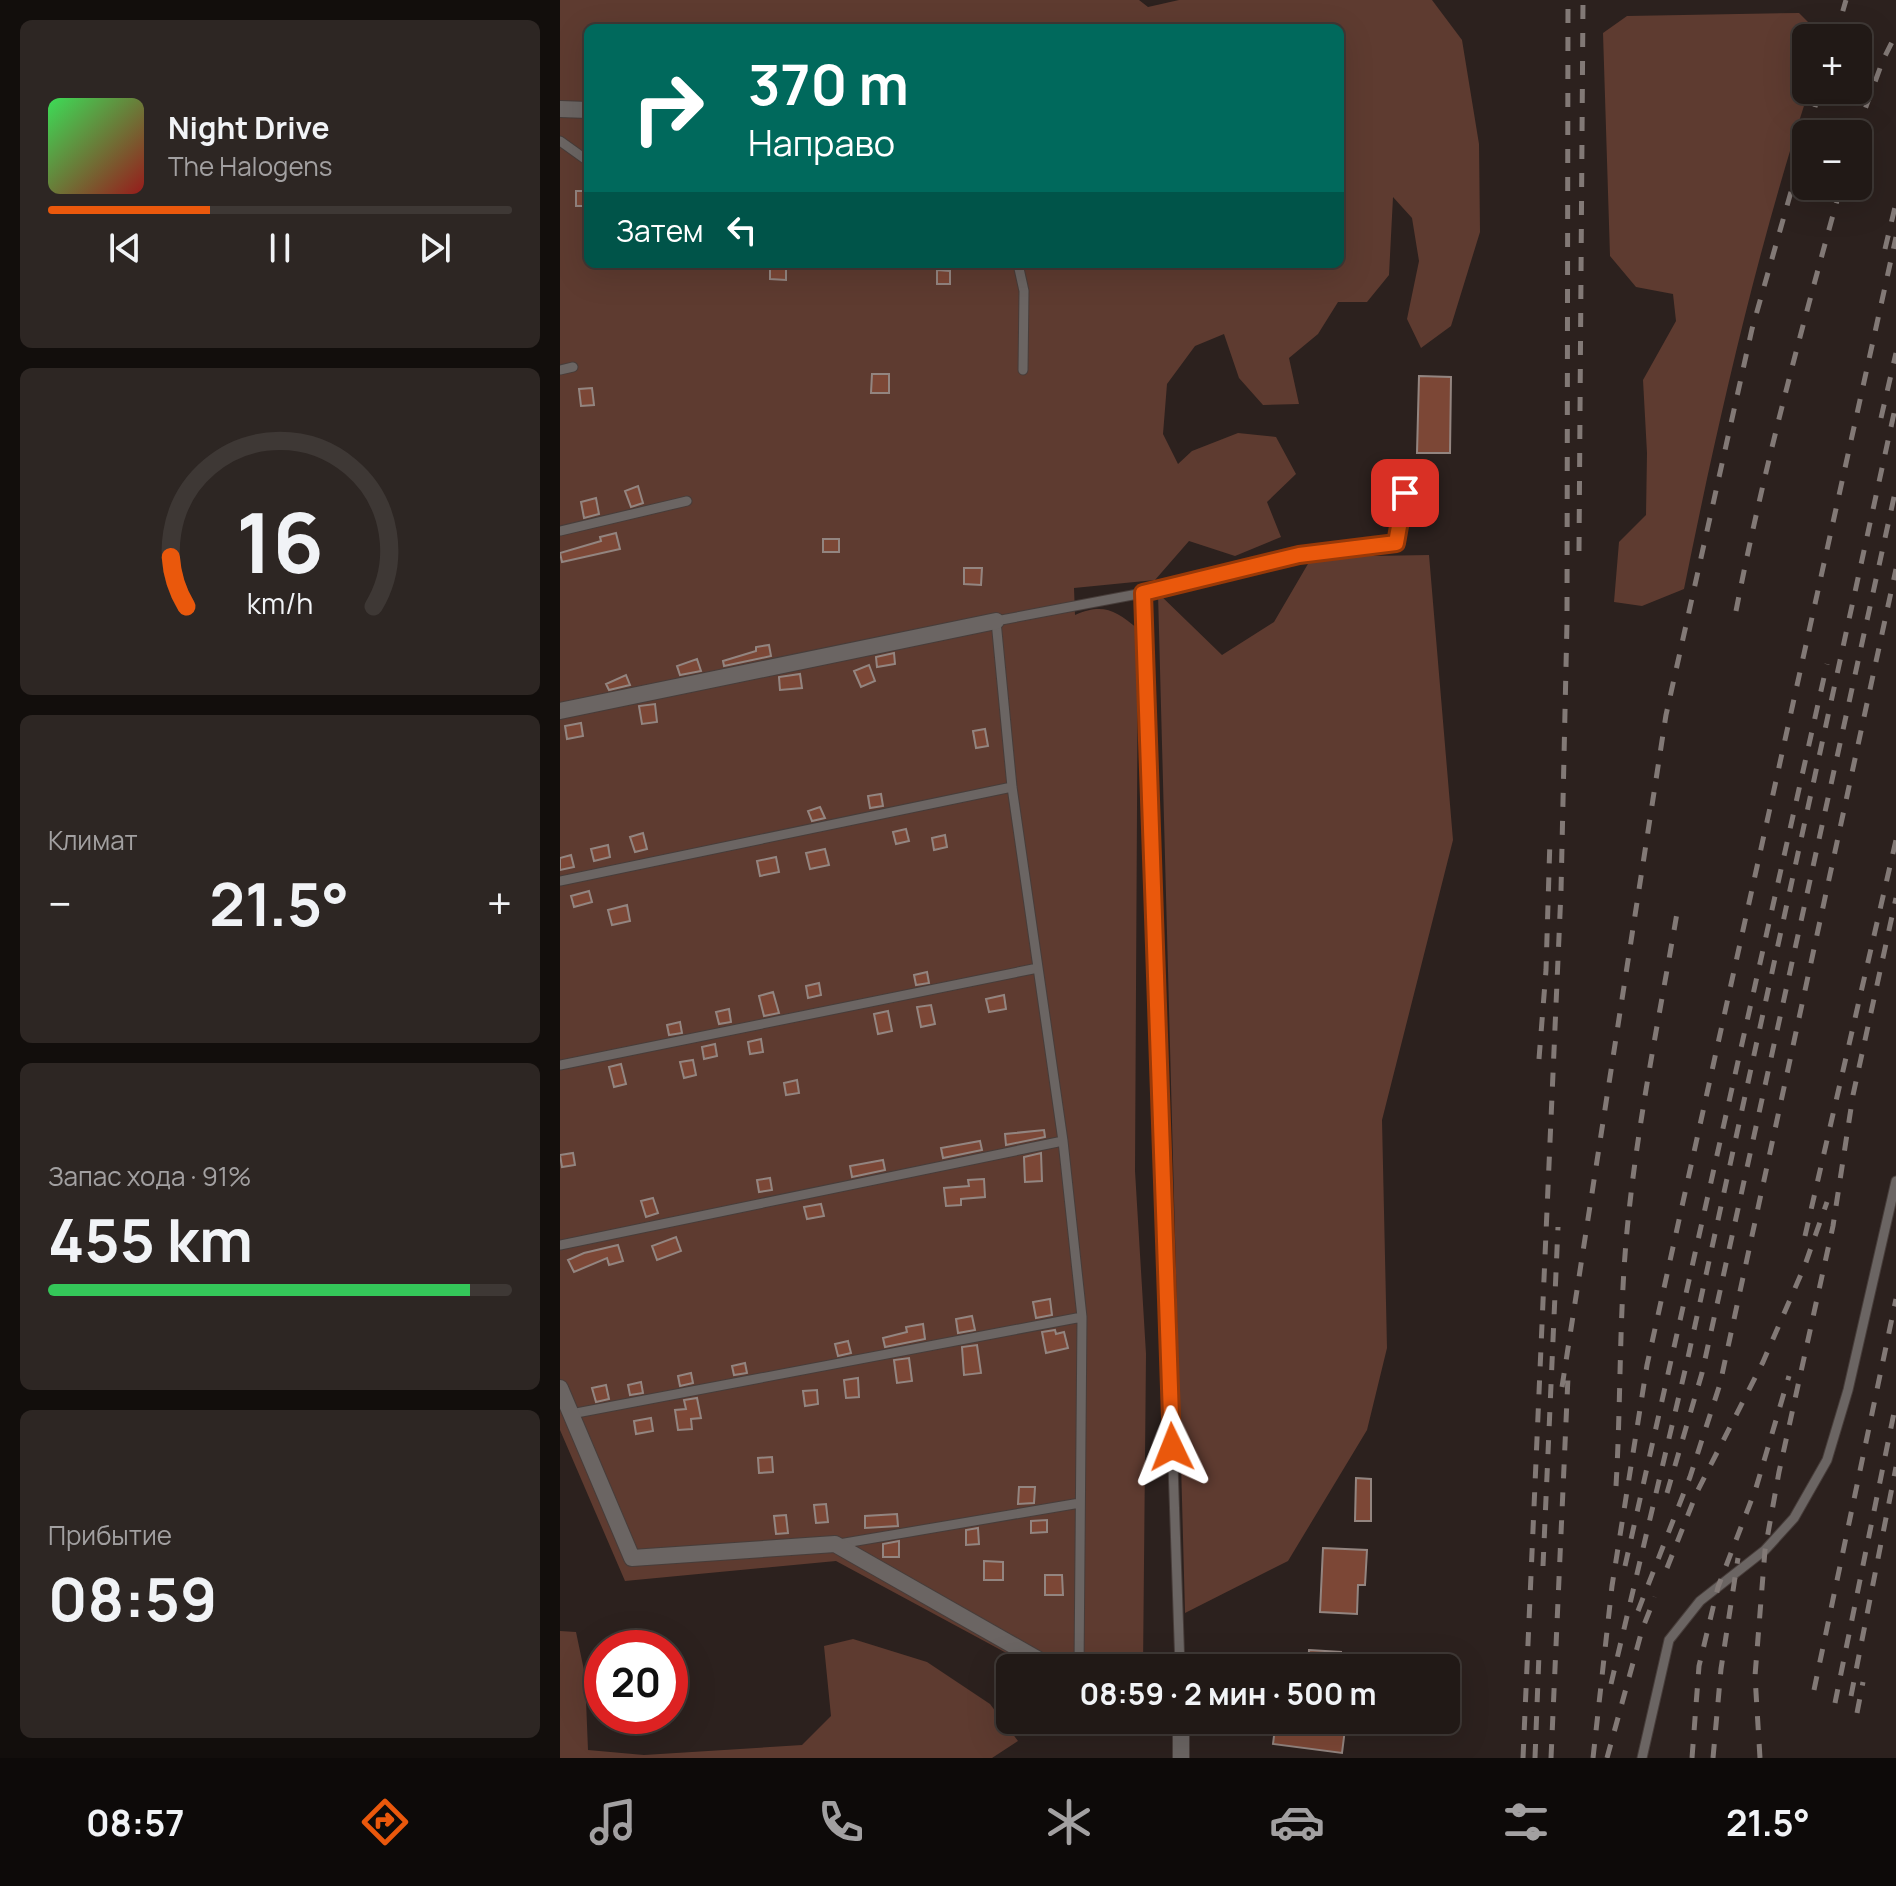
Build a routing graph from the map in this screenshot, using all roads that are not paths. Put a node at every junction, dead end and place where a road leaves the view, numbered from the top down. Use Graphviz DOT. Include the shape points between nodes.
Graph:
graph roads {
  1 [pos="560,109"];
  2 [pos="584,110"];
  3 [pos="560,141"];
  4 [pos="584,158"];
  5 [pos="1019,268"];
  6 [pos="573,367"];
  7 [pos="560,370"];
  8 [pos="1023,370"];
  9 [pos="1409,468"];
  10 [pos="687,501"];
  11 [pos="560,531"];
  12 [pos="1143,593"];
  13 [pos="996,621"];
  14 [pos="560,711"];
  15 [pos="1012,787"];
  16 [pos="560,881"];
  17 [pos="1038,968"];
  18 [pos="560,1065"];
  19 [pos="1063,1141"];
  20 [pos="1896,1181"];
  21 [pos="560,1245"];
  22 [pos="1082,1317"];
  23 [pos="560,1388"];
  24 [pos="571,1414"];
  25 [pos="1080,1503"];
  26 [pos="835,1544"];
  27 [pos="1028,1654"];
  28 [pos="1079,1654"];
  29 [pos="1180,1654"];
  30 [pos="1181,1734"];
  31 [pos="1181,1758"];
  32 [pos="1642,1758"];
  1 -- 2 [label="street"];
  3 -- 4 [label="lane"];
  5 -- 8 [label="lane" via="1024,291"];
  6 -- 7 [label="lane"];
  9 -- 12 [label="lane" via="1396,543 1299,555"];
  10 -- 11 [label="lane"];
  12 -- 13 [label="lane"];
  12 -- 29 [label="lane"];
  13 -- 14 [label="street"];
  13 -- 15 [label="lane"];
  15 -- 16 [label="lane"];
  15 -- 17 [label="lane"];
  17 -- 18 [label="lane"];
  17 -- 19 [label="lane"];
  19 -- 21 [label="lane"];
  19 -- 22 [label="lane"];
  20 -- 32 [label="lane" via="1827,1460 1794,1518 1765,1550 1700,1601 1669,1640"];
  22 -- 24 [label="lane"];
  22 -- 25 [label="lane"];
  23 -- 24 [label="street"];
  24 -- 26 [label="street" via="632,1558"];
  25 -- 26 [label="lane"];
  25 -- 28 [label="lane"];
  26 -- 27 [label="street"];
  30 -- 31 [label="street"];
}
